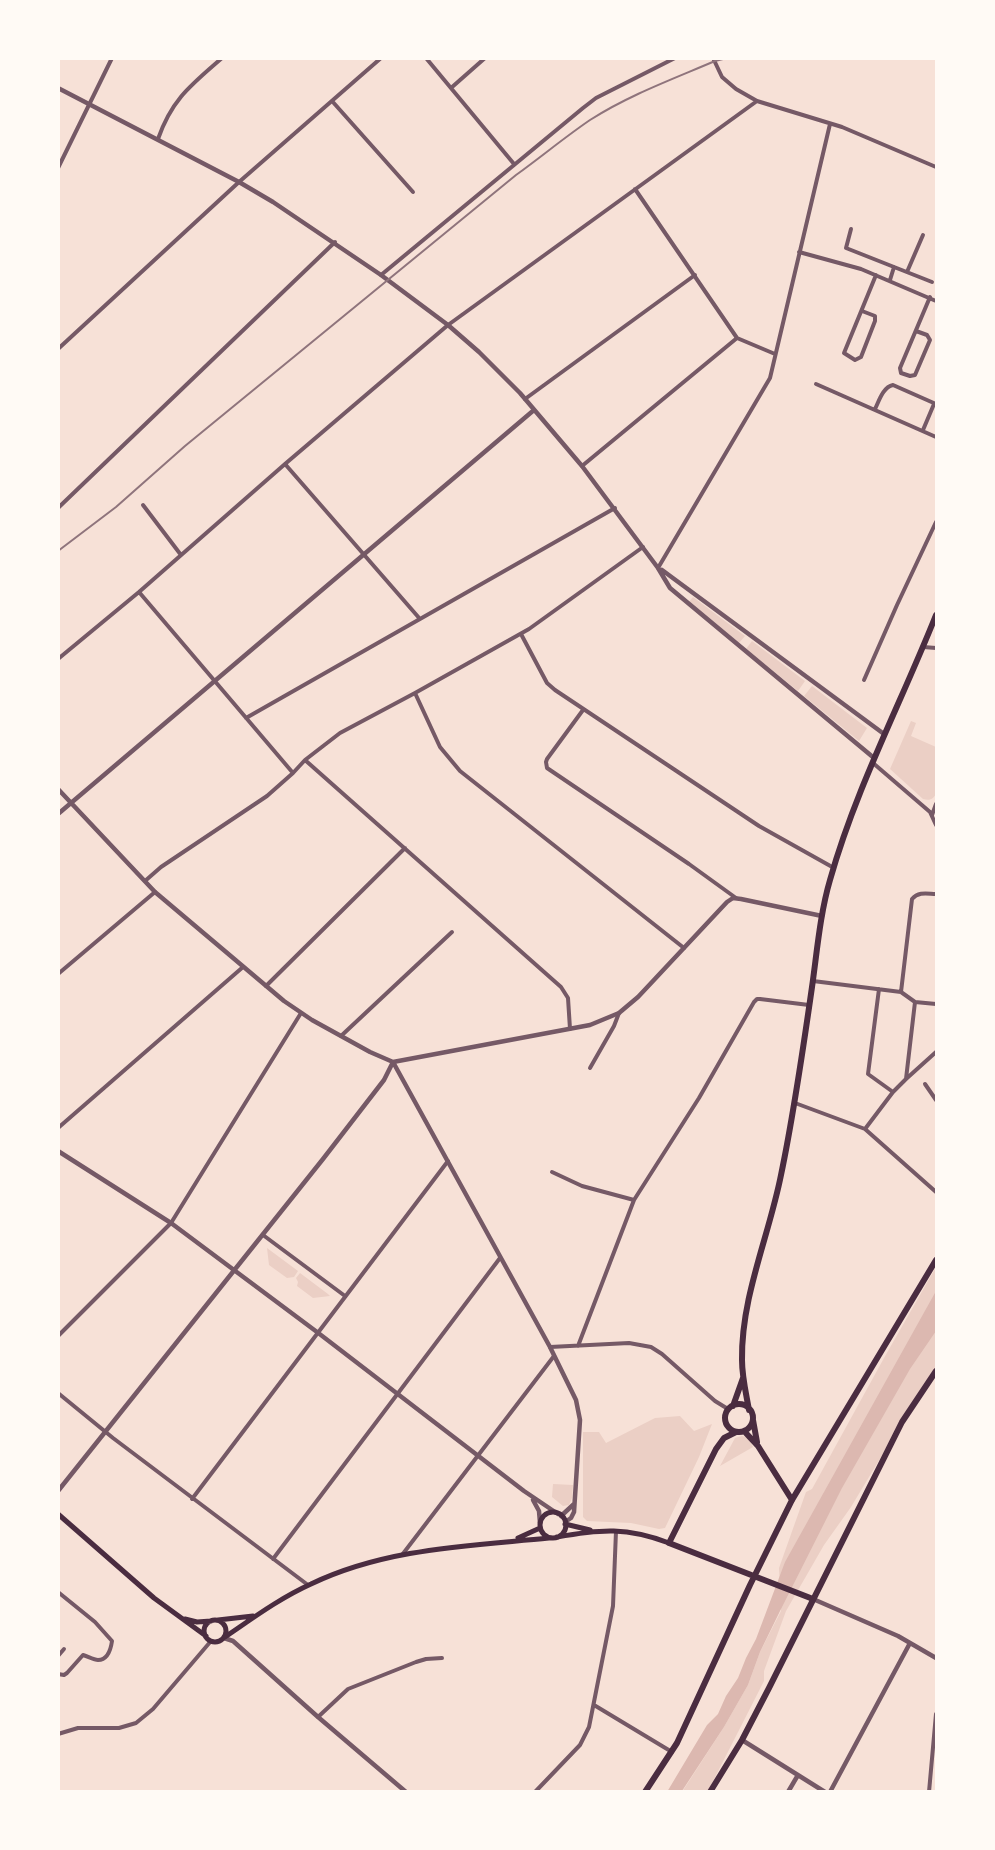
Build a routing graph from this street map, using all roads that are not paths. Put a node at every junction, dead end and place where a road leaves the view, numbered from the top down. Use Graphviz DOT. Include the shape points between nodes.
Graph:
graph roads {
  1 [pos="112,58"];
  2 [pos="222,58"];
  3 [pos="381,58"];
  4 [pos="426,58"];
  5 [pos="485,58"];
  6 [pos="675,58"];
  7 [pos="713,58"];
  8 [pos="58,88"];
  9 [pos="450,88"];
  10 [pos="332,101"];
  11 [pos="757,101"];
  12 [pos="89,104"];
  13 [pos="830,124"];
  14 [pos="158,140"];
  15 [pos="514,164"];
  16 [pos="936,167"];
  17 [pos="58,168"];
  18 [pos="239,182"];
  19 [pos="635,189"];
  20 [pos="413,192"];
  21 [pos="851,229"];
  22 [pos="923,234"];
  23 [pos="335,243"];
  24 [pos="799,252"];
  25 [pos="894,267"];
  26 [pos="907,272"];
  27 [pos="381,274"];
  28 [pos="695,275"];
  29 [pos="876,275"];
  30 [pos="889,280"];
  31 [pos="932,282"];
  32 [pos="930,297"];
  33 [pos="936,301"];
  34 [pos="862,311"];
  35 [pos="448,324"];
  36 [pos="916,331"];
  37 [pos="737,338"];
  38 [pos="58,349"];
  39 [pos="775,354"];
  40 [pos="816,384"];
  41 [pos="525,399"];
  42 [pos="935,404"];
  43 [pos="875,409"];
  44 [pos="534,410"];
  45 [pos="922,430"];
  46 [pos="936,436"];
  47 [pos="285,464"];
  48 [pos="582,466"];
  49 [pos="143,504"];
  50 [pos="58,508"];
  51 [pos="615,508"];
  52 [pos="936,522"];
  53 [pos="643,547"];
  54 [pos="181,555"];
  55 [pos="365,555"];
  56 [pos="658,568"];
  57 [pos="139,592"];
  58 [pos="936,615"];
  59 [pos="420,619"];
  60 [pos="521,633"];
  61 [pos="923,647"];
  62 [pos="936,648"];
  63 [pos="58,659"];
  64 [pos="864,680"];
  65 [pos="215,682"];
  66 [pos="415,693"];
  67 [pos="584,710"];
  68 [pos="246,718"];
  69 [pos="884,734"];
  70 [pos="305,760"];
  71 [pos="873,760"];
  72 [pos="293,773"];
  73 [pos="58,789"];
  74 [pos="71,804"];
  75 [pos="936,804"];
  76 [pos="60,813"];
  77 [pos="932,815"];
  78 [pos="936,825"];
  79 [pos="405,848"];
  80 [pos="834,868"];
  81 [pos="145,881"];
  82 [pos="155,892"];
  83 [pos="936,894"];
  84 [pos="736,898"];
  85 [pos="822,916"];
  86 [pos="452,932"];
  87 [pos="684,948"];
  88 [pos="243,967"];
  89 [pos="58,974"];
  90 [pos="813,981"];
  91 [pos="266,986"];
  92 [pos="879,989"];
  93 [pos="901,992"];
  94 [pos="915,1002"];
  95 [pos="936,1004"];
  96 [pos="810,1005"];
  97 [pos="301,1013"];
  98 [pos="619,1013"];
  99 [pos="570,1029"];
  100 [pos="341,1036"];
  101 [pos="936,1052"];
  102 [pos="393,1062"];
  103 [pos="590,1068"];
  104 [pos="906,1079"];
  105 [pos="925,1084"];
  106 [pos="893,1092"];
  107 [pos="936,1100"];
  108 [pos="794,1103"];
  109 [pos="58,1128"];
  110 [pos="865,1129"];
  111 [pos="58,1152"];
  112 [pos="448,1161"];
  113 [pos="552,1172"];
  114 [pos="936,1192"];
  115 [pos="634,1200"];
  116 [pos="171,1224"];
  117 [pos="263,1234"];
  118 [pos="500,1258"];
  119 [pos="936,1260"];
  120 [pos="235,1270"];
  121 [pos="345,1296"];
  122 [pos="317,1332"];
  123 [pos="58,1336"];
  124 [pos="578,1346"];
  125 [pos="550,1347"];
  126 [pos="554,1356"];
  127 [pos="936,1371"];
  128 [pos="743,1378"];
  129 [pos="58,1393"];
  130 [pos="398,1396"];
  131 [pos="731,1408"];
  132 [pos="749,1410"];
  133 [pos="752,1417"];
  134 [pos="744,1431"];
  135 [pos="736,1432"];
  136 [pos="106,1433"];
  137 [pos="758,1446"];
  138 [pos="477,1456"];
  139 [pos="58,1491"];
  140 [pos="528,1494"];
  141 [pos="192,1499"];
  142 [pos="792,1500"];
  143 [pos="574,1504"];
  144 [pos="58,1515"];
  145 [pos="559,1515"];
  146 [pos="565,1523"];
  147 [pos="540,1525"];
  148 [pos="591,1530"];
  149 [pos="616,1531"];
  150 [pos="557,1537"];
  151 [pos="549,1538"];
  152 [pos="514,1540"];
  153 [pos="669,1543"];
  154 [pos="402,1555"];
  155 [pos="273,1559"];
  156 [pos="754,1576"];
  157 [pos="308,1585"];
  158 [pos="58,1592"];
  159 [pos="813,1599"];
  160 [pos="255,1616"];
  161 [pos="180,1618"];
  162 [pos="214,1621"];
  163 [pos="206,1636"];
  164 [pos="224,1637"];
  165 [pos="211,1641"];
  166 [pos="910,1642"];
  167 [pos="64,1649"];
  168 [pos="58,1656"];
  169 [pos="442,1658"];
  170 [pos="936,1658"];
  171 [pos="58,1674"];
  172 [pos="594,1705"];
  173 [pos="936,1714"];
  174 [pos="318,1717"];
  175 [pos="58,1734"];
  176 [pos="742,1740"];
  177 [pos="672,1752"];
  178 [pos="798,1775"];
  179 [pos="406,1791"];
  180 [pos="535,1791"];
  181 [pos="645,1791"];
  182 [pos="710,1791"];
  183 [pos="788,1791"];
  184 [pos="825,1791"];
  185 [pos="830,1791"];
  186 [pos="929,1791"];
  1 -- 12 [label="street"];
  2 -- 14 [label="street" via="180,96"];
  3 -- 10 [label="street"];
  4 -- 9 [label="street"];
  5 -- 9 [label="street"];
  6 -- 15 [label="street" via="596,98"];
  7 -- 11 [label="street" via="722,76"];
  8 -- 12 [label="street"];
  9 -- 15 [label="street"];
  10 -- 18 [label="street"];
  10 -- 20 [label="street"];
  11 -- 13 [label="street"];
  11 -- 19 [label="street"];
  12 -- 14 [label="street"];
  12 -- 17 [label="street"];
  13 -- 16 [label="street"];
  13 -- 24 [label="street"];
  14 -- 18 [label="street"];
  15 -- 27 [label="street"];
  18 -- 23 [label="street"];
  18 -- 38 [label="street"];
  19 -- 28 [label="street"];
  19 -- 35 [label="street"];
  21 -- 25 [label="street" via="846,248"];
  22 -- 26 [label="street"];
  23 -- 27 [label="street"];
  23 -- 50 [label="street"];
  24 -- 29 [label="street"];
  24 -- 39 [label="street"];
  25 -- 26 [label="street"];
  25 -- 30 [label="street"];
  26 -- 31 [label="street"];
  27 -- 35 [label="street"];
  28 -- 37 [label="street"];
  28 -- 41 [label="street"];
  29 -- 30 [label="street"];
  29 -- 34 [label="street"];
  30 -- 32 [label="street"];
  32 -- 33 [label="street"];
  32 -- 36 [label="street"];
  34 -- 34 [label="street" via="844,353 855,360 861,357 875,321 875,316"];
  35 -- 41 [label="street"];
  35 -- 47 [label="street"];
  36 -- 36 [label="street" via="900,368 910,376 915,375 930,340"];
  37 -- 39 [label="street"];
  37 -- 48 [label="street"];
  39 -- 56 [label="street" via="767,386"];
  40 -- 43 [label="street"];
  41 -- 44 [label="street"];
  42 -- 43 [label="street" via="893,385 888,386"];
  42 -- 45 [label="street"];
  43 -- 45 [label="street"];
  44 -- 48 [label="street"];
  44 -- 55 [label="street"];
  45 -- 46 [label="street"];
  47 -- 54 [label="street"];
  47 -- 55 [label="street"];
  48 -- 51 [label="street"];
  49 -- 54 [label="street"];
  51 -- 53 [label="street"];
  51 -- 59 [label="street"];
  52 -- 64 [label="street"];
  53 -- 56 [label="street"];
  53 -- 60 [label="street"];
  54 -- 57 [label="street"];
  55 -- 59 [label="street"];
  55 -- 65 [label="street"];
  56 -- 69 [label="street"];
  56 -- 71 [label="street" via="675,593"];
  57 -- 63 [label="street"];
  57 -- 65 [label="street"];
  58 -- 61 [label="main road"];
  59 -- 68 [label="street"];
  60 -- 66 [label="street"];
  60 -- 67 [label="street" via="547,683"];
  61 -- 62 [label="street"];
  61 -- 69 [label="main road"];
  65 -- 68 [label="street"];
  65 -- 74 [label="street"];
  66 -- 70 [label="street" via="340,734"];
  66 -- 87 [label="street" via="440,747 460,771"];
  67 -- 80 [label="street" via="759,826"];
  67 -- 84 [label="street" via="547,759 547,768"];
  68 -- 72 [label="street"];
  69 -- 71 [label="main road"];
  70 -- 72 [label="street"];
  70 -- 79 [label="street"];
  71 -- 77 [label="street"];
  71 -- 80 [label="main road"];
  72 -- 81 [label="street" via="267,796"];
  73 -- 74 [label="street"];
  74 -- 76 [label="street"];
  74 -- 81 [label="street"];
  75 -- 77 [label="street"];
  77 -- 78 [label="street"];
  79 -- 91 [label="street"];
  79 -- 99 [label="street" via="563,990 568,998"];
  80 -- 85 [label="main road"];
  81 -- 82 [label="street"];
  82 -- 88 [label="street"];
  82 -- 89 [label="street"];
  83 -- 93 [label="street" via="917,894 912,899"];
  84 -- 85 [label="street"];
  84 -- 87 [label="street" via="727,902"];
  85 -- 90 [label="main road"];
  86 -- 100 [label="street"];
  87 -- 98 [label="street"];
  88 -- 91 [label="street"];
  88 -- 109 [label="street"];
  90 -- 92 [label="street"];
  90 -- 96 [label="main road"];
  91 -- 97 [label="street"];
  92 -- 93 [label="street"];
  92 -- 106 [label="street" via="868,1074"];
  93 -- 94 [label="street"];
  94 -- 95 [label="street"];
  94 -- 104 [label="street"];
  96 -- 108 [label="main road"];
  96 -- 115 [label="street" via="756,999"];
  97 -- 100 [label="street"];
  97 -- 116 [label="street"];
  98 -- 99 [label="street"];
  98 -- 103 [label="street"];
  99 -- 102 [label="street"];
  100 -- 102 [label="street"];
  101 -- 104 [label="street"];
  102 -- 112 [label="street"];
  102 -- 117 [label="street" via="384,1080"];
  104 -- 106 [label="street"];
  105 -- 107 [label="street"];
  106 -- 110 [label="street"];
  108 -- 110 [label="street"];
  108 -- 128 [label="main road" via="781,1177 749,1303"];
  110 -- 114 [label="street"];
  111 -- 116 [label="street"];
  112 -- 118 [label="street"];
  112 -- 121 [label="street"];
  113 -- 115 [label="street" via="582,1186"];
  115 -- 124 [label="street"];
  116 -- 120 [label="street"];
  116 -- 123 [label="street"];
  117 -- 120 [label="street"];
  117 -- 121 [label="street"];
  118 -- 125 [label="street"];
  118 -- 130 [label="street"];
  119 -- 142 [label="main road"];
  120 -- 122 [label="street"];
  120 -- 136 [label="street"];
  121 -- 122 [label="street"];
  122 -- 130 [label="street"];
  122 -- 141 [label="street"];
  124 -- 125 [label="street"];
  124 -- 131 [label="street" via="629,1343 651,1347 715,1401"];
  125 -- 126 [label="street"];
  126 -- 138 [label="street"];
  126 -- 143 [label="street" via="579,1413"];
  127 -- 159 [label="main road" via="902,1422"];
  128 -- 131 [label="main road"];
  128 -- 132 [label="main road"];
  129 -- 136 [label="street"];
  130 -- 138 [label="street"];
  130 -- 155 [label="street"];
  131 -- 132 [label="main road" via="740,1405"];
  131 -- 135 [label="main road" via="725,1423"];
  132 -- 133 [label="main road"];
  133 -- 134 [label="main road"];
  133 -- 137 [label="main road"];
  134 -- 135 [label="main road"];
  134 -- 137 [label="main road"];
  135 -- 153 [label="main road" via="724,1438 716,1449"];
  136 -- 139 [label="street"];
  136 -- 141 [label="street"];
  137 -- 142 [label="main road"];
  138 -- 140 [label="street"];
  138 -- 154 [label="street"];
  140 -- 145 [label="street"];
  140 -- 147 [label="street" via="538,1507"];
  141 -- 155 [label="street"];
  142 -- 156 [label="main road"];
  143 -- 145 [label="street"];
  143 -- 146 [label="street" via="573,1515"];
  144 -- 161 [label="main road"];
  145 -- 146 [label="main road"];
  145 -- 147 [label="main road" via="545,1515"];
  146 -- 148 [label="main road"];
  146 -- 150 [label="main road" via="564,1532"];
  147 -- 151 [label="main road"];
  147 -- 152 [label="main road"];
  148 -- 149 [label="main road"];
  148 -- 150 [label="main road"];
  149 -- 153 [label="main road"];
  149 -- 172 [label="street" via="612,1606"];
  150 -- 151 [label="main road"];
  151 -- 152 [label="main road"];
  152 -- 154 [label="main road"];
  153 -- 156 [label="main road"];
  154 -- 157 [label="main road" via="345,1570"];
  155 -- 157 [label="street"];
  156 -- 159 [label="main road"];
  156 -- 177 [label="main road"];
  157 -- 160 [label="main road"];
  158 -- 171 [label="street" via="94,1622 112,1644 103,1658 81,1656 67,1673"];
  159 -- 166 [label="street"];
  159 -- 176 [label="main road"];
  160 -- 162 [label="main road"];
  160 -- 164 [label="main road"];
  161 -- 162 [label="main road"];
  161 -- 163 [label="main road"];
  162 -- 163 [label="main road" via="205,1629"];
  162 -- 164 [label="main road" via="225,1625"];
  163 -- 165 [label="main road"];
  164 -- 165 [label="main road"];
  164 -- 174 [label="street"];
  165 -- 175 [label="street" via="153,1709 136,1723 119,1728 78,1728"];
  166 -- 170 [label="street"];
  166 -- 185 [label="street"];
  167 -- 168 [label="street"];
  169 -- 174 [label="street" via="416,1662 355,1685"];
  172 -- 177 [label="street"];
  172 -- 180 [label="street" via="580,1745"];
  173 -- 186 [label="street"];
  174 -- 179 [label="street"];
  176 -- 178 [label="street"];
  176 -- 182 [label="main road"];
  177 -- 181 [label="main road"];
  178 -- 183 [label="street"];
  178 -- 184 [label="street"];
}
